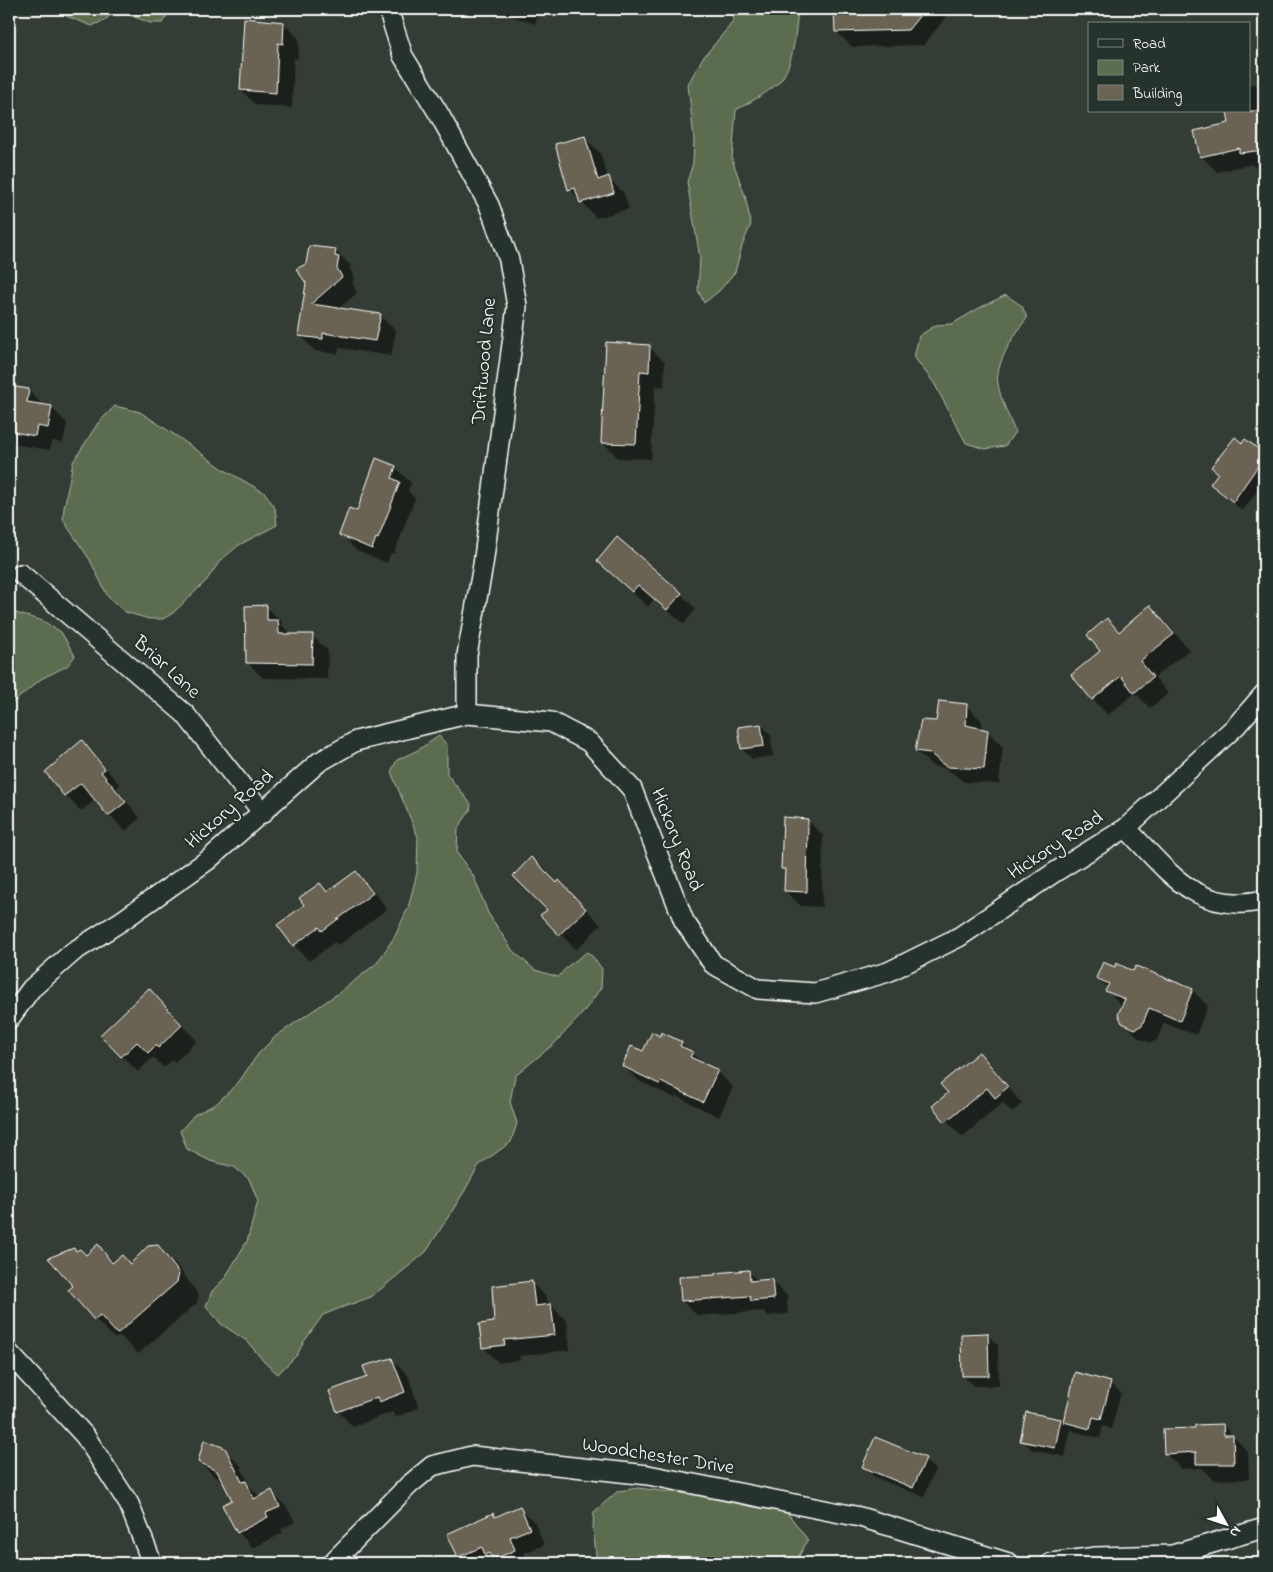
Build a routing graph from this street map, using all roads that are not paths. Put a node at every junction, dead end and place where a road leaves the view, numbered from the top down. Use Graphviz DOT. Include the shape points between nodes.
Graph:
graph roads {
  1 [pos="388,9"];
  2 [pos="21,574"];
  3 [pos="1264,694"];
  4 [pos="467,714"];
  5 [pos="263,813"];
  6 [pos="1126,828"];
  7 [pos="1264,900"];
  8 [pos="9,1019"];
  9 [pos="9,1353"];
  10 [pos="1264,1528"];
  11 [pos="152,1563"];
  12 [pos="332,1563"];
  13 [pos="1009,1563"];
  14 [pos="1051,1563"];
  1 -- 4 [label="street, Driftwood Lane" via="403,56 489,205 509,260 518,306 483,565 467,655"];
  2 -- 5 [label="street, Briar Lane" via="185,714"];
  3 -- 6 [label="street, Hickory Road" via="1236,726"];
  4 -- 5 [label="street, Hickory Road" via="356,741 319,762"];
  4 -- 6 [label="street, Hickory Road" via="551,722 589,742 632,789 684,921 713,964 758,989 815,993 888,972 959,937"];
  5 -- 8 [label="street, Hickory Road" via="208,860 73,952 31,989"];
  6 -- 7 [label="street" via="1181,884 1209,900 1247,904"];
  9 -- 11 [label="street" via="85,1436 129,1504"];
  10 -- 14 [label="street" via="1172,1555 1096,1557"];
  12 -- 13 [label="street, Woodchester Drive" via="432,1466 472,1456 648,1475 860,1517"];
}
